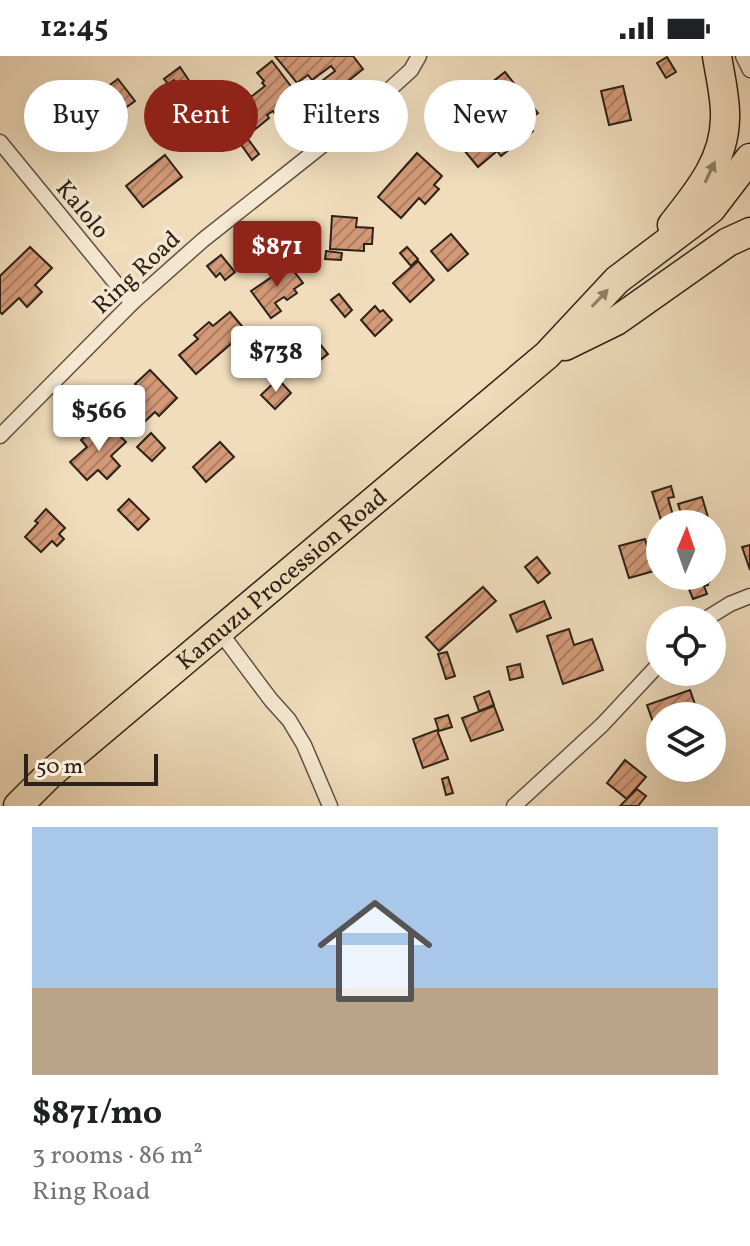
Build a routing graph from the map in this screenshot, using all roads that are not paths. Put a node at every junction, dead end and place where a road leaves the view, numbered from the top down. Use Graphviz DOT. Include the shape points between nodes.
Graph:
graph roads {
  1 [pos="419,56"];
  2 [pos="717,56"];
  3 [pos="743,56"];
  4 [pos="750,70"];
  5 [pos="0,142"];
  6 [pos="750,158"];
  7 [pos="750,232"];
  8 [pos="647,257"];
  9 [pos="132,303"];
  10 [pos="547,355"];
  11 [pos="0,436"];
  12 [pos="750,596"];
  13 [pos="726,606"];
  14 [pos="220,632"];
  15 [pos="646,678"];
  16 [pos="18,806"];
  17 [pos="330,806"];
  18 [pos="514,806"];
  1 -- 9 [label="street, Ring Road" via="367,110"];
  8 -- 2 [label="highway, one-way" via="706,182 720,149 725,119"];
  3 -- 4 [label="street"];
  5 -- 9 [label="street, Kalolo"];
  6 -- 8 [label="highway, Kamuzu Procession Road" via="711,209"];
  7 -- 10 [label="highway, Kamuzu Procession Road" via="616,321"];
  10 -- 8 [label="highway, Kamuzu Procession Road, one-way" via="617,280"];
  9 -- 11 [label="street, Ring Road"];
  10 -- 14 [label="highway, Kamuzu Procession Road"];
  12 -- 13 [label="street"];
  14 -- 16 [label="highway, Kamuzu Procession Road"];
  14 -- 17 [label="street" via="289,720"];
  15 -- 18 [label="street"];
}
